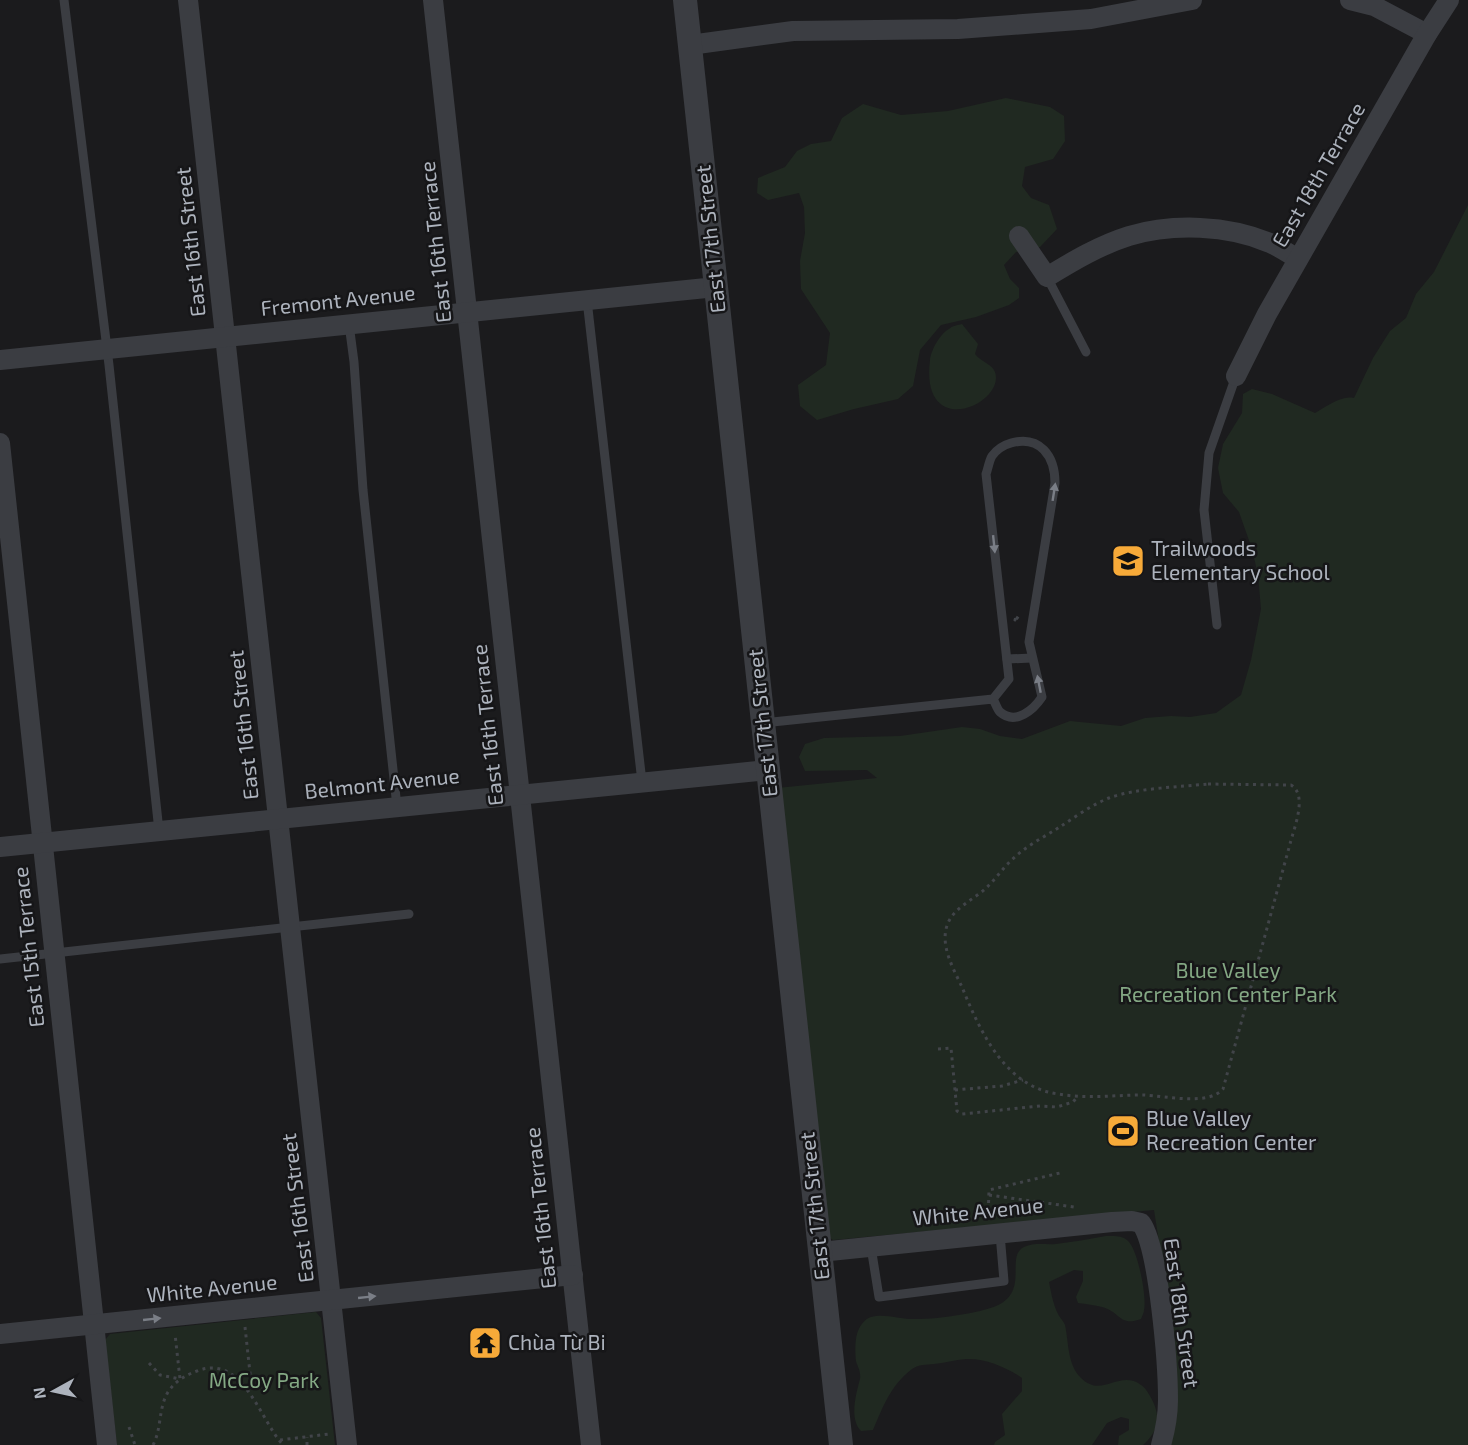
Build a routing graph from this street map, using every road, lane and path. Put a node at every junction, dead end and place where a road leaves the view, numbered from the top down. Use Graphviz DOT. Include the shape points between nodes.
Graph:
graph roads {
  1 [pos="64,0"];
  2 [pos="188,0"];
  3 [pos="433,0"];
  4 [pos="686,0"];
  5 [pos="1350,0"];
  6 [pos="1449,0"];
  7 [pos="1182,1"];
  8 [pos="1427,33"];
  9 [pos="690,45"];
  10 [pos="1019,236"];
  11 [pos="1298,260"];
  12 [pos="1047,277"];
  13 [pos="716,286"];
  14 [pos="588,300"];
  15 [pos="467,312"];
  16 [pos="349,324"];
  17 [pos="226,337"];
  18 [pos="107,349"];
  19 [pos="1086,352"];
  20 [pos="0,360"];
  21 [pos="1236,376"];
  22 [pos="0,444"];
  23 [pos="1217,625"];
  24 [pos="1032,658"];
  25 [pos="1007,659"];
  26 [pos="993,699"];
  27 [pos="763,723"];
  28 [pos="768,770"];
  29 [pos="642,783"];
  30 [pos="520,794"];
  31 [pos="397,807"];
  32 [pos="278,819"];
  33 [pos="159,831"];
  34 [pos="42,844"];
  35 [pos="0,847"];
  36 [pos="410,914"];
  37 [pos="290,928"];
  38 [pos="54,953"];
  39 [pos="0,959"];
  40 [pos="938,1049"];
  41 [pos="1023,1080"];
  42 [pos="955,1090"];
  43 [pos="1078,1096"];
  44 [pos="1060,1173"];
  45 [pos="989,1195"];
  46 [pos="1083,1208"];
  47 [pos="1141,1223"];
  48 [pos="994,1235"];
  49 [pos="872,1247"];
  50 [pos="820,1252"];
  51 [pos="573,1275"];
  52 [pos="333,1301"];
  53 [pos="94,1325"];
  54 [pos="245,1329"];
  55 [pos="0,1334"];
  56 [pos="175,1334"];
  57 [pos="149,1362"];
  58 [pos="180,1379"];
  59 [pos="249,1390"];
  60 [pos="129,1427"];
  61 [pos="326,1434"];
  62 [pos="307,1437"];
  63 [pos="279,1440"];
  64 [pos="107,1445"];
  65 [pos="135,1445"];
  66 [pos="153,1445"];
  67 [pos="283,1445"];
  68 [pos="307,1445"];
  69 [pos="347,1445"];
  70 [pos="591,1445"];
  71 [pos="841,1445"];
  72 [pos="1161,1445"];
  1 -- 18 [label="lane"];
  2 -- 17 [label="street, East 16th Street"];
  3 -- 15 [label="street, East 16th Terrace"];
  4 -- 9 [label="street, East 17th Street"];
  5 -- 8 [label="street" via="1374,6"];
  6 -- 8 [label="street, East 18th Terrace"];
  7 -- 9 [label="street" via="1091,20 958,29 793,31"];
  8 -- 11 [label="street, East 18th Terrace"];
  9 -- 13 [label="street, East 17th Street"];
  10 -- 12 [label="street"];
  11 -- 12 [label="street" via="1272,243 1246,234 1191,227 1131,236 1083,256"];
  11 -- 21 [label="street, East 18th Terrace"];
  12 -- 19 [label="lane"];
  13 -- 14 [label="street, Fremont Avenue"];
  13 -- 27 [label="street, East 17th Street"];
  14 -- 15 [label="street, Fremont Avenue"];
  14 -- 29 [label="lane"];
  15 -- 16 [label="street, Fremont Avenue"];
  15 -- 30 [label="street, East 16th Terrace"];
  16 -- 17 [label="street, Fremont Avenue"];
  16 -- 31 [label="lane"];
  17 -- 18 [label="street, Fremont Avenue"];
  17 -- 32 [label="street, East 16th Street"];
  18 -- 20 [label="street, Fremont Avenue"];
  18 -- 33 [label="lane"];
  21 -- 23 [label="lane" via="1209,453 1204,510"];
  22 -- 34 [label="street, East 15th Terrace"];
  24 -- 25 [label="lane"];
  24 -- 25 [label="lane, one-way" via="1029,642 1055,471 1036,442 1022,440 1003,445 991,457 986,474"];
  26 -- 24 [label="lane, one-way" via="1000,712 1010,716 1024,716 1034,709 1042,697"];
  25 -- 26 [label="lane" via="1009,679"];
  26 -- 27 [label="lane"];
  27 -- 28 [label="street, East 17th Street"];
  28 -- 29 [label="street, Belmont Avenue"];
  28 -- 50 [label="street, East 17th Street"];
  29 -- 30 [label="street, Belmont Avenue"];
  30 -- 31 [label="street, Belmont Avenue"];
  30 -- 51 [label="street, East 16th Terrace"];
  31 -- 32 [label="street, Belmont Avenue"];
  32 -- 33 [label="street, Belmont Avenue"];
  32 -- 37 [label="street, East 16th Street"];
  33 -- 34 [label="street, Belmont Avenue"];
  34 -- 35 [label="street, Belmont Avenue"];
  34 -- 38 [label="street, East 15th Terrace"];
  36 -- 37 [label="lane"];
  37 -- 38 [label="lane"];
  37 -- 52 [label="street, East 16th Street"];
  38 -- 39 [label="lane"];
  38 -- 53 [label="street, East 15th Terrace"];
  40 -- 42 [label="path" via="951,1048"];
  41 -- 42 [label="path"];
  41 -- 43 [label="path" via="1047,1092"];
  41 -- 43 [label="path" via="990,1046 949,957 945,932 956,911 983,891 1015,856 1110,798 1208,784 1296,788 1299,802 1290,844 1223,1089 1200,1099"];
  42 -- 43 [label="path" via="957,1111 962,1114 1057,1107"];
  44 -- 45 [label="path" via="989,1190"];
  45 -- 46 [label="path"];
  45 -- 48 [label="path"];
  47 -- 48 [label="street, White Avenue" via="1112,1222"];
  47 -- 72 [label="street, East 18th Street" via="1154,1263 1164,1336 1168,1401"];
  48 -- 49 [label="street, White Avenue"];
  48 -- 49 [label="lane" via="1004,1281 879,1297"];
  49 -- 50 [label="street, White Avenue"];
  50 -- 71 [label="street, East 17th Street"];
  52 -- 51 [label="street, White Avenue, one-way"];
  51 -- 70 [label="street, East 16th Terrace"];
  53 -- 52 [label="street, White Avenue, one-way"];
  52 -- 69 [label="street, East 16th Street"];
  53 -- 55 [label="street, White Avenue"];
  53 -- 64 [label="street, East 15th Terrace"];
  54 -- 59 [label="path"];
  56 -- 58 [label="path"];
  57 -- 58 [label="path" via="160,1374"];
  58 -- 59 [label="path" via="201,1369 217,1369 228,1372"];
  58 -- 66 [label="path" via="165,1399"];
  59 -- 63 [label="path"];
  60 -- 65 [label="path"];
  61 -- 62 [label="path"];
  62 -- 63 [label="path"];
  62 -- 68 [label="path"];
  63 -- 67 [label="path"];
}
